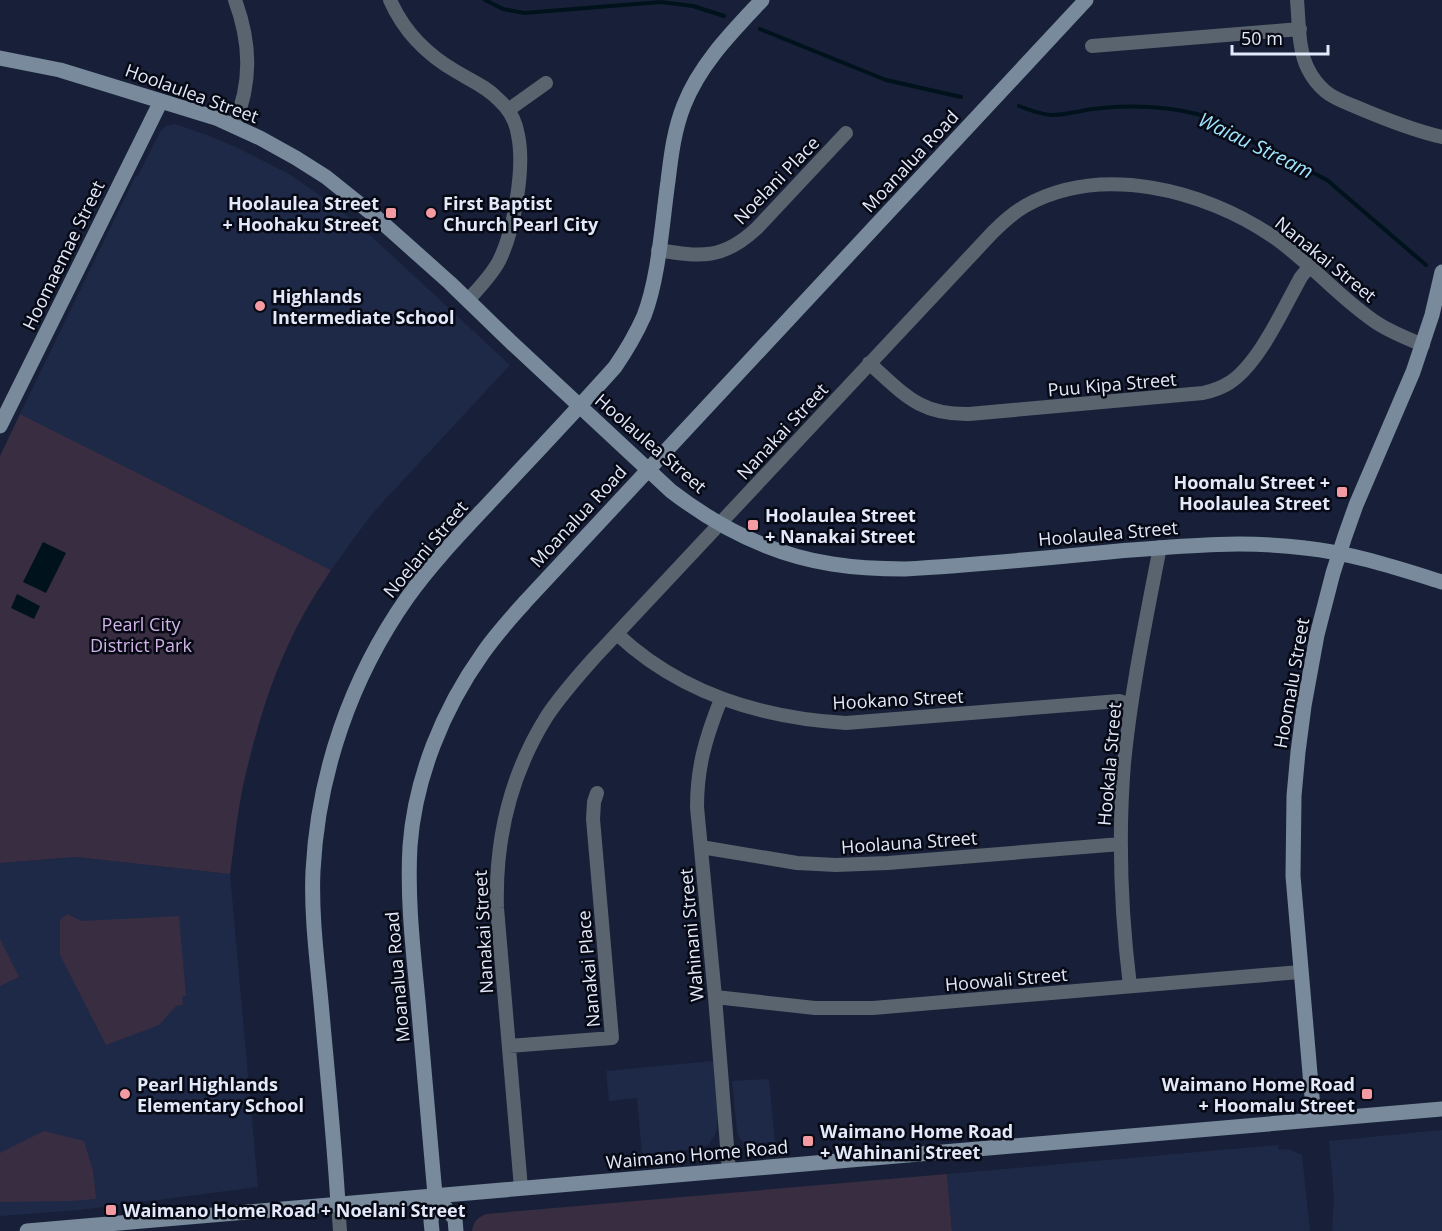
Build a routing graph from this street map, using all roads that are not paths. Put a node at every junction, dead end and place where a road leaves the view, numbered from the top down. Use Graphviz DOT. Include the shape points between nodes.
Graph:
graph roads {
  1 [pos="235,0"];
  2 [pos="390,0"];
  3 [pos="762,0"];
  4 [pos="1086,0"];
  5 [pos="1297,0"];
  6 [pos="1300,29"];
  7 [pos="1092,46"];
  8 [pos="0,58"];
  9 [pos="546,83"];
  10 [pos="160,101"];
  11 [pos="508,110"];
  12 [pos="234,125"];
  13 [pos="846,133"];
  14 [pos="1442,137"];
  15 [pos="658,250"];
  16 [pos="1309,267"];
  17 [pos="1442,272"];
  18 [pos="468,300"];
  19 [pos="1423,345"];
  20 [pos="869,363"];
  21 [pos="580,406"];
  22 [pos="0,426"];
  23 [pos="649,470"];
  24 [pos="720,524"];
  25 [pos="1160,548"];
  26 [pos="1339,554"];
  27 [pos="1442,582"];
  28 [pos="617,634"];
  29 [pos="721,699"];
  30 [pos="1131,705"];
  31 [pos="597,793"];
  32 [pos="1121,844"];
  33 [pos="701,847"];
  34 [pos="1300,972"];
  35 [pos="1130,986"];
  36 [pos="715,997"];
  37 [pos="509,1046"];
  38 [pos="1442,1109"];
  39 [pos="1314,1120"];
  40 [pos="729,1171"];
  41 [pos="521,1188"];
  42 [pos="435,1195"];
  43 [pos="338,1204"];
  44 [pos="27,1231"];
  45 [pos="340,1231"];
  46 [pos="432,1231"];
  47 [pos="456,1231"];
  1 -- 12 [label="street" via="248,60 243,102"];
  2 -- 11 [label="street" via="403,24 424,49 483,86"];
  3 -- 15 [label="street, Noelani Street" via="706,65 684,105 672,150"];
  4 -- 23 [label="street, Moanalua Road"];
  5 -- 6 [label="street"];
  6 -- 7 [label="street"];
  6 -- 14 [label="street" via="1307,68 1325,91 1369,112"];
  8 -- 10 [label="street, Hoolaulea Street" via="60,70"];
  9 -- 11 [label="street"];
  10 -- 12 [label="street, Hoolaulea Street"];
  10 -- 22 [label="street, Hoomaemae Street"];
  11 -- 18 [label="street" via="520,146 512,226 494,270"];
  12 -- 18 [label="street, Hoolaulea Street" via="334,183"];
  13 -- 15 [label="street, Noelani Place" via="741,241 721,252 702,255"];
  15 -- 21 [label="street, Noelani Street" via="644,316 630,344"];
  16 -- 19 [label="street, Nanakai Street" via="1375,322"];
  16 -- 20 [label="street, Puu Kipa Street" via="1245,370 1228,384 1203,393 948,413 918,404"];
  16 -- 20 [label="street, Nanakai Street" via="1251,224 1189,197 1119,184 1072,188 1026,206 1004,221"];
  17 -- 19 [label="street, Hoomalu Street"];
  18 -- 21 [label="street, Hoolaulea Street"];
  19 -- 26 [label="street, Hoomalu Street"];
  20 -- 24 [label="street, Nanakai Street"];
  21 -- 23 [label="street, Hoolaulea Street"];
  21 -- 43 [label="street, Noelani Street" via="407,598 368,663 336,739 320,805 313,872"];
  23 -- 24 [label="street, Hoolaulea Street"];
  23 -- 42 [label="street, Moanalua Road" via="526,601 483,653 442,723 424,774 410,847 409,898"];
  24 -- 25 [label="street, Hoolaulea Street" via="806,558 881,569"];
  24 -- 28 [label="street, Nanakai Street"];
  25 -- 26 [label="street, Hoolaulea Street" via="1242,544"];
  25 -- 30 [label="street, Hookala Street"];
  26 -- 27 [label="street, Hoolaulea Street"];
  26 -- 34 [label="street, Hoomalu Street" via="1317,635 1298,752 1293,876"];
  28 -- 29 [label="street, Hookano Street" via="661,669"];
  28 -- 37 [label="street, Nanakai Street" via="568,687 548,716 526,754 508,802 496,883"];
  29 -- 30 [label="street, Hookano Street" via="790,717 846,723 1119,701"];
  29 -- 33 [label="street, Wahinani Street" via="699,769"];
  30 -- 32 [label="street, Hookala Street"];
  31 -- 37 [label="street, Nanakai Place" via="593,819 612,1038"];
  32 -- 33 [label="street, Hoolauna Street" via="844,865 797,863"];
  32 -- 35 [label="street, Hookala Street"];
  33 -- 36 [label="street, Wahinani Street"];
  34 -- 35 [label="street, Hoowali Street"];
  34 -- 39 [label="street, Hoomalu Street"];
  35 -- 36 [label="street, Hoowali Street" via="873,1008 815,1008"];
  36 -- 40 [label="street, Wahinani Street"];
  37 -- 41 [label="street, Nanakai Street"];
  38 -- 39 [label="street, Waimano Home Road"];
  39 -- 40 [label="street, Waimano Home Road"];
  40 -- 41 [label="street, Waimano Home Road"];
  41 -- 42 [label="street, Waimano Home Road"];
  42 -- 43 [label="street, Waimano Home Road"];
  42 -- 46 [label="street, Moanalua Road"];
  42 -- 47 [label="street" via="455,1219"];
  43 -- 44 [label="street, Waimano Home Road"];
  43 -- 45 [label="street, Noelani Street"];
}
